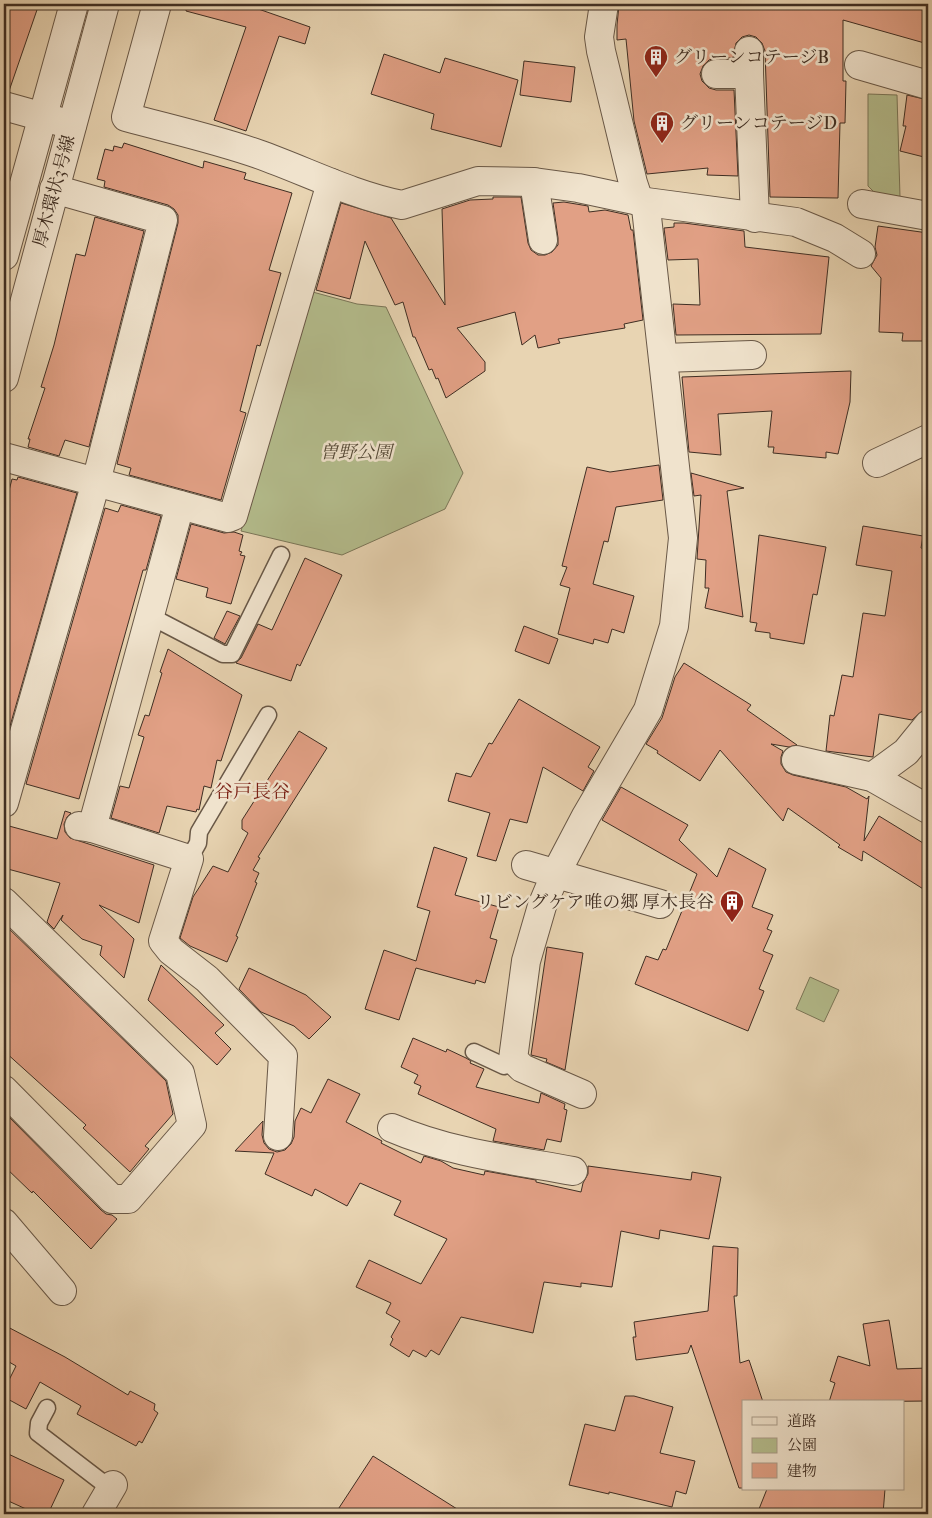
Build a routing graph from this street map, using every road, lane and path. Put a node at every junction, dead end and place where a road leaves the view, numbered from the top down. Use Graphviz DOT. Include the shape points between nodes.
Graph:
graph roads {
  1 [pos="74,4"];
  2 [pos="105,4"];
  3 [pos="157,4"];
  4 [pos="604,4"];
  5 [pos="859,65"];
  6 [pos="716,74"];
  7 [pos="928,85"];
  8 [pos="4,106"];
  9 [pos="42,116"];
  10 [pos="72,125"];
  11 [pos="534,182"];
  12 [pos="331,183"];
  13 [pos="54,189"];
  14 [pos="639,201"];
  15 [pos="862,204"];
  16 [pos="928,216"];
  17 [pos="755,218"];
  18 [pos="543,240"];
  19 [pos="861,254"];
  20 [pos="4,256"];
  21 [pos="752,356"];
  22 [pos="663,358"];
  23 [pos="4,378"];
  24 [pos="928,439"];
  25 [pos="4,457"];
  26 [pos="877,463"];
  27 [pos="96,482"];
  28 [pos="180,505"];
  29 [pos="281,555"];
  30 [pos="150,616"];
  31 [pos="268,715"];
  32 [pos="928,725"];
  33 [pos="796,760"];
  34 [pos="872,778"];
  35 [pos="9,806"];
  36 [pos="928,809"];
  37 [pos="189,859"];
  38 [pos="526,865"];
  39 [pos="555,874"];
  40 [pos="4,902"];
  41 [pos="660,904"];
  42 [pos="474,1052"];
  43 [pos="516,1062"];
  44 [pos="4,1090"];
  45 [pos="582,1094"];
  46 [pos="392,1128"];
  47 [pos="278,1136"];
  48 [pos="574,1171"];
  49 [pos="4,1223"];
  50 [pos="62,1291"];
  51 [pos="48,1408"];
  52 [pos="112,1487"];
  53 [pos="96,1514"];
  1 -- 9 [label="street, 厚木環状3号線"];
  2 -- 10 [label="street, 厚木環状3号線"];
  3 -- 12 [label="street" via="126,117 257,154"];
  4 -- 14 [label="street" via="599,37 601,51"];
  5 -- 7 [label="street"];
  6 -- 17 [label="street" via="749,62"];
  8 -- 9 [label="street"];
  9 -- 10 [label="street"];
  9 -- 20 [label="street, 厚木環状3号線"];
  10 -- 13 [label="street, 厚木環状3号線"];
  11 -- 12 [label="street" via="478,181 402,205"];
  11 -- 14 [label="street"];
  11 -- 18 [label="street"];
  12 -- 28 [label="street" via="234,516 228,518"];
  13 -- 23 [label="street, 厚木環状3号線"];
  13 -- 27 [label="street" via="164,220"];
  14 -- 17 [label="street"];
  14 -- 22 [label="street" via="646,208"];
  15 -- 16 [label="street"];
  17 -- 19 [label="street" via="796,222 836,238"];
  21 -- 22 [label="street"];
  22 -- 39 [label="street" via="683,538 674,626 648,710"];
  24 -- 26 [label="street"];
  25 -- 27 [label="street"];
  27 -- 28 [label="street"];
  27 -- 35 [label="street"];
  28 -- 30 [label="street"];
  29 -- 30 [label="lane" via="232,654 223,654"];
  30 -- 37 [label="street" via="85,826"];
  31 -- 37 [label="lane" via="199,832 198,843"];
  32 -- 34 [label="street" via="906,752"];
  33 -- 34 [label="street"];
  34 -- 36 [label="street"];
  37 -- 47 [label="street" via="163,941 207,979 284,1056"];
  38 -- 39 [label="street"];
  39 -- 41 [label="street"];
  39 -- 43 [label="street" via="526,960 513,1059"];
  40 -- 44 [label="street" via="180,1073 192,1126 128,1199 112,1199"];
  42 -- 43 [label="lane" via="504,1066"];
  43 -- 45 [label="street" via="522,1068"];
  46 -- 48 [label="street" via="455,1149"];
  49 -- 50 [label="street"];
  51 -- 52 [label="lane" via="39,1423 38,1434"];
  52 -- 53 [label="street"];
}
